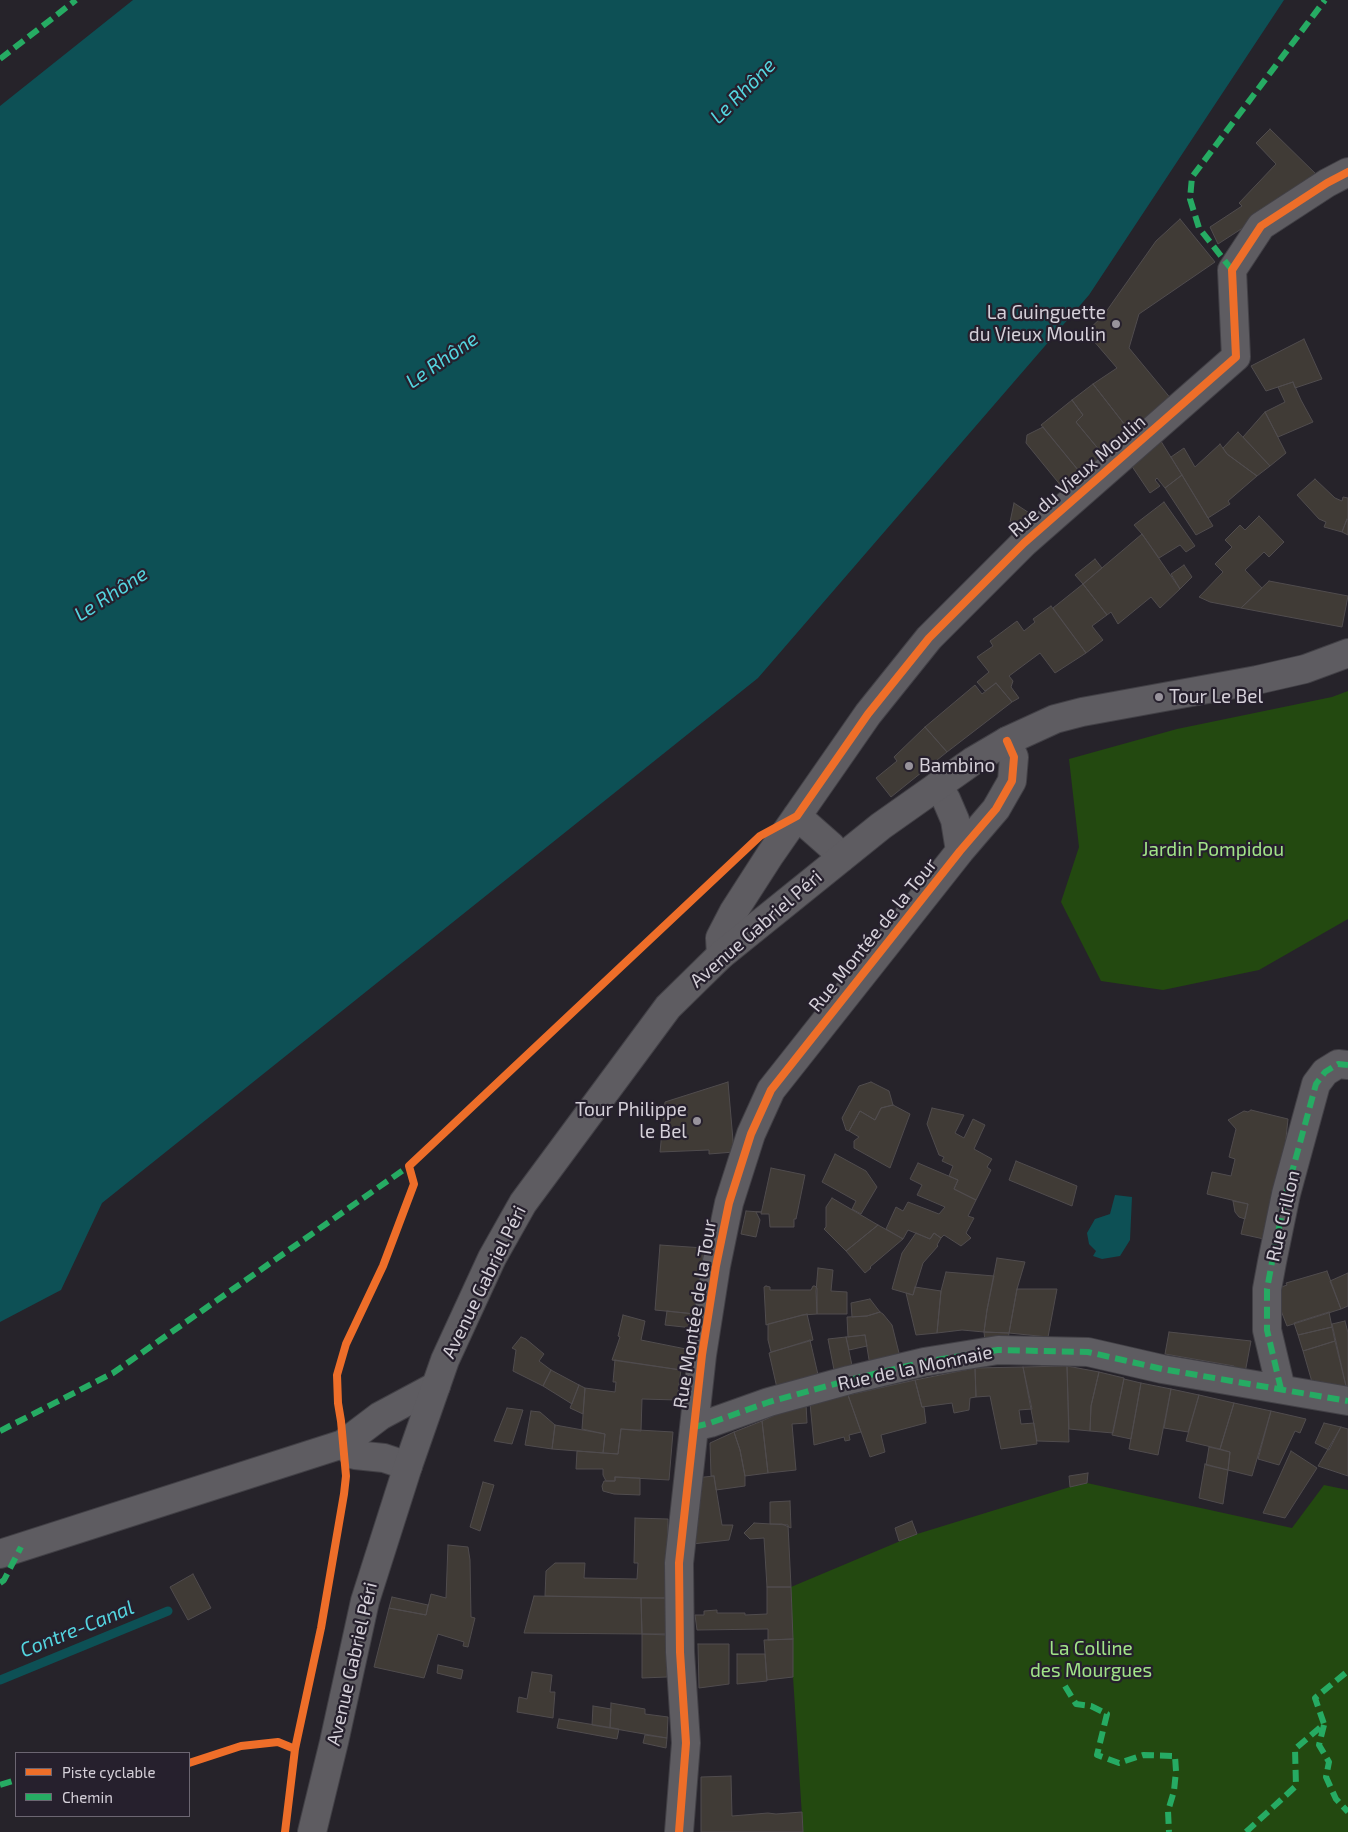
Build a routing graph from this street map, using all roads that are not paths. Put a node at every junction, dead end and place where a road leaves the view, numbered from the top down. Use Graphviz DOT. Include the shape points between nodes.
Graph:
graph roads {
  1 [pos="1348,172"];
  2 [pos="1348,653"];
  3 [pos="1007,741"];
  4 [pos="938,786"];
  5 [pos="798,816"];
  6 [pos="960,851"];
  7 [pos="841,858"];
  8 [pos="721,955"];
  9 [pos="1348,1065"];
  10 [pos="436,1386"];
  11 [pos="1280,1389"];
  12 [pos="1348,1401"];
  13 [pos="694,1427"];
  14 [pos="343,1444"];
  15 [pos="408,1466"];
  16 [pos="0,1554"];
  17 [pos="312,1832"];
  18 [pos="678,1832"];
  1 -- 5 [label="street, Rue du Vieux Moulin" via="1261,226 1232,270 1236,357 1024,543 929,638 868,714"];
  2 -- 3 [label="street, Avenue Gabriel Péri" via="1305,669 1257,680 1082,712 1055,719"];
  3 -- 4 [label="street, Avenue Gabriel Péri"];
  3 -- 6 [label="street, Rue Montée de la Tour" via="1014,757 1012,781 996,809"];
  4 -- 6 [label="street, Rue Montée de la Tour" via="955,820"];
  4 -- 7 [label="street, Avenue Gabriel Péri"];
  5 -- 7 [label="street"];
  5 -- 8 [label="street, Rue du Vieux Moulin" via="734,911 720,938"];
  6 -- 13 [label="street, Rue Montée de la Tour" via="772,1090 751,1134 729,1203 716,1266"];
  7 -- 8 [label="street, Avenue Gabriel Péri"];
  8 -- 10 [label="street, Avenue Gabriel Péri" via="668,1008 523,1203 464,1315"];
  9 -- 11 [label="street, Rue Crillon" via="1338,1064 1325,1072 1316,1084 1286,1194 1267,1289 1267,1330"];
  10 -- 14 [label="street" via="380,1416"];
  10 -- 15 [label="street, Avenue Gabriel Péri"];
  11 -- 12 [label="street, Rue de la Monnaie"];
  11 -- 13 [label="street, Rue de la Monnaie" via="1162,1369 1088,1352 998,1350 924,1362 849,1380"];
  13 -- 18 [label="street, Rue Montée de la Tour" via="679,1563 686,1743"];
  14 -- 15 [label="street" via="355,1455 384,1458"];
  14 -- 16 [label="street"];
  15 -- 17 [label="street, Avenue Gabriel Péri" via="364,1601"];
}
